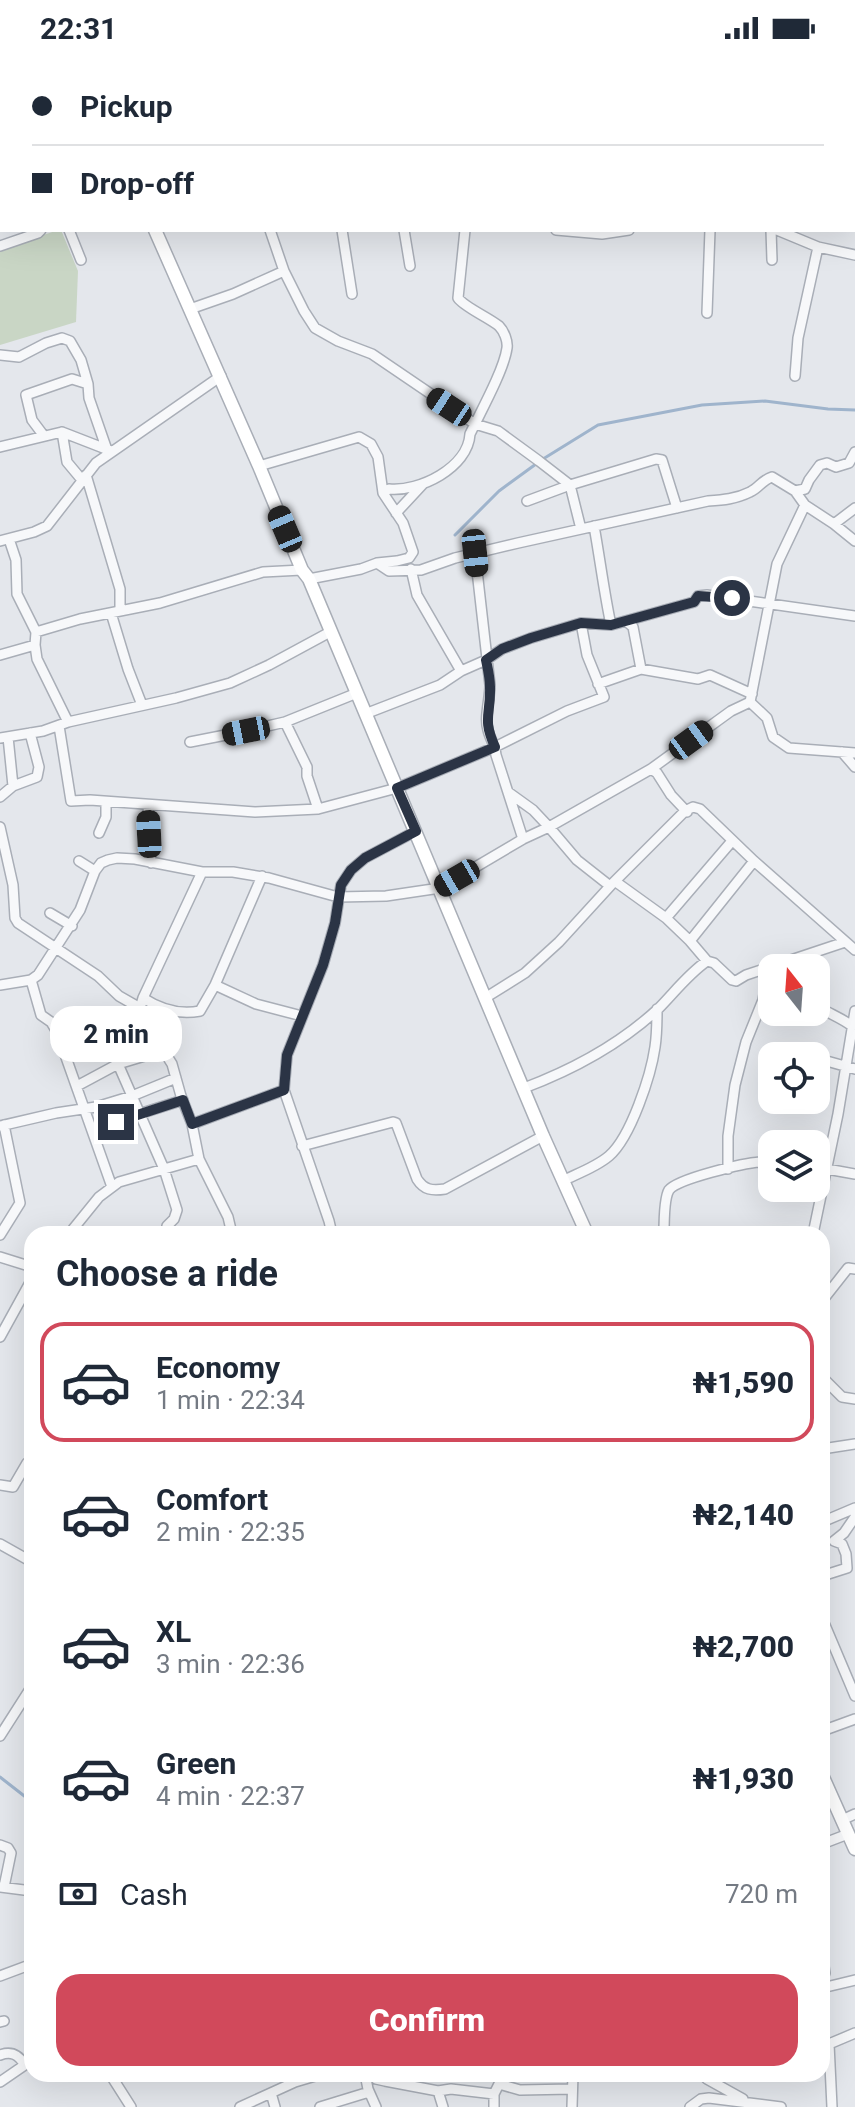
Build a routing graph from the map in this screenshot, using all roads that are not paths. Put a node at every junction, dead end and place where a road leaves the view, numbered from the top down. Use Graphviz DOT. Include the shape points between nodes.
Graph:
graph roads {
  1 [pos="39,232"];
  2 [pos="70,232"];
  3 [pos="156,232"];
  4 [pos="271,232"];
  5 [pos="342,232"];
  6 [pos="404,232"];
  7 [pos="465,232"];
  8 [pos="579,232"];
  9 [pos="616,232"];
  10 [pos="710,232"];
  11 [pos="771,232"];
  12 [pos="782,232"];
  13 [pos="0,246"];
  14 [pos="818,247"];
  15 [pos="855,255"];
  16 [pos="81,260"];
  17 [pos="772,260"];
  18 [pos="410,266"];
  19 [pos="284,271"];
  20 [pos="352,294"];
  21 [pos="190,309"];
  22 [pos="707,313"];
  23 [pos="0,355"];
  24 [pos="221,376"];
  25 [pos="795,376"];
  26 [pos="88,384"];
  27 [pos="475,424"];
  28 [pos="62,432"];
  29 [pos="44,436"];
  30 [pos="0,447"];
  31 [pos="110,451"];
  32 [pos="855,452"];
  33 [pos="259,466"];
  34 [pos="84,477"];
  35 [pos="426,482"];
  36 [pos="570,485"];
  37 [pos="795,491"];
  38 [pos="383,493"];
  39 [pos="527,501"];
  40 [pos="805,505"];
  41 [pos="677,508"];
  42 [pos="855,508"];
  43 [pos="396,513"];
  44 [pos="834,524"];
  45 [pos="594,526"];
  46 [pos="581,529"];
  47 [pos="4,540"];
  48 [pos="855,541"];
  49 [pos="475,553"];
  50 [pos="377,563"];
  51 [pos="411,569"];
  52 [pos="305,574"];
  53 [pos="770,603"];
  54 [pos="116,611"];
  55 [pos="855,616"];
  56 [pos="581,623"];
  57 [pos="611,625"];
  58 [pos="36,632"];
  59 [pos="330,632"];
  60 [pos="35,645"];
  61 [pos="0,655"];
  62 [pos="486,660"];
  63 [pos="641,669"];
  64 [pos="461,671"];
  65 [pos="598,684"];
  66 [pos="357,693"];
  67 [pos="751,698"];
  68 [pos="142,705"];
  69 [pos="365,714"];
  70 [pos="285,722"];
  71 [pos="64,724"];
  72 [pos="30,733"];
  73 [pos="4,738"];
  74 [pos="190,742"];
  75 [pos="495,747"];
  76 [pos="842,752"];
  77 [pos="855,753"];
  78 [pos="855,767"];
  79 [pos="651,769"];
  80 [pos="13,786"];
  81 [pos="397,788"];
  82 [pos="508,792"];
  83 [pos="0,797"];
  84 [pos="106,803"];
  85 [pos="148,805"];
  86 [pos="318,809"];
  87 [pos="687,812"];
  88 [pos="0,827"];
  89 [pos="549,827"];
  90 [pos="416,831"];
  91 [pos="99,833"];
  92 [pos="2,839"];
  93 [pos="523,839"];
  94 [pos="732,841"];
  95 [pos="79,861"];
  96 [pos="754,861"];
  97 [pos="151,863"];
  98 [pos="95,871"];
  99 [pos="202,872"];
  100 [pos="262,876"];
  101 [pos="613,884"];
  102 [pos="440,888"];
  103 [pos="338,897"];
  104 [pos="50,913"];
  105 [pos="666,918"];
  106 [pos="72,926"];
  107 [pos="690,941"];
  108 [pos="845,942"];
  109 [pos="56,949"];
  110 [pos="855,950"];
  111 [pos="810,954"];
  112 [pos="707,961"];
  113 [pos="758,972"];
  114 [pos="31,980"];
  115 [pos="0,984"];
  116 [pos="215,985"];
  117 [pos="485,998"];
  118 [pos="140,1007"];
  119 [pos="657,1009"];
  120 [pos="855,1011"];
  121 [pos="830,1013"];
  122 [pos="302,1016"];
  123 [pos="758,1017"];
  124 [pos="641,1024"];
  125 [pos="852,1026"];
  126 [pos="656,1028"];
  127 [pos="105,1029"];
  128 [pos="158,1052"];
  129 [pos="65,1053"];
  130 [pos="830,1062"];
  131 [pos="118,1064"];
  132 [pos="850,1068"];
  133 [pos="176,1078"];
  134 [pos="77,1086"];
  135 [pos="524,1088"];
  136 [pos="284,1090"];
  137 [pos="132,1096"];
  138 [pos="183,1100"];
  139 [pos="85,1109"];
  140 [pos="140,1115"];
  141 [pos="192,1124"];
  142 [pos="2,1126"];
  143 [pos="92,1129"];
  144 [pos="543,1136"];
  145 [pos="302,1146"];
  146 [pos="830,1157"];
  147 [pos="199,1159"];
  148 [pos="758,1162"];
  149 [pos="830,1167"];
  150 [pos="164,1169"];
  151 [pos="728,1169"];
  152 [pos="855,1174"];
  153 [pos="564,1180"];
  154 [pos="112,1187"];
  155 [pos="820,1202"];
  156 [pos="75,1226"];
  157 [pos="167,1226"];
  158 [pos="230,1226"];
  159 [pos="330,1226"];
  160 [pos="584,1226"];
  161 [pos="664,1226"];
  162 [pos="815,1226"];
  163 [pos="0,1235"];
  164 [pos="0,1257"];
  165 [pos="24,1264"];
  166 [pos="855,1269"];
  167 [pos="830,1291"];
  168 [pos="24,1294"];
  169 [pos="0,1337"];
  170 [pos="830,1385"];
  171 [pos="855,1399"];
  172 [pos="855,1444"];
  173 [pos="830,1448"];
  174 [pos="24,1468"];
  175 [pos="0,1485"];
  176 [pos="855,1508"];
  177 [pos="855,1517"];
  178 [pos="830,1519"];
  179 [pos="0,1544"];
  180 [pos="24,1558"];
  181 [pos="830,1573"];
  182 [pos="830,1637"];
  183 [pos="855,1696"];
  184 [pos="24,1698"];
  185 [pos="855,1719"];
  186 [pos="830,1728"];
  187 [pos="0,1736"];
  188 [pos="830,1793"];
  189 [pos="855,1814"];
  190 [pos="842,1820"];
  191 [pos="848,1834"];
  192 [pos="830,1841"];
  193 [pos="0,1845"];
  194 [pos="855,1848"];
  195 [pos="2,1887"];
  196 [pos="24,1890"];
  197 [pos="24,1967"];
  198 [pos="0,1976"];
  199 [pos="855,1980"];
  200 [pos="830,1986"];
  201 [pos="855,2033"];
  202 [pos="830,2040"];
  203 [pos="0,2055"];
  204 [pos="24,2060"];
  205 [pos="24,2066"];
  206 [pos="0,2082"];
  207 [pos="115,2082"];
  208 [pos="295,2082"];
  209 [pos="368,2082"];
  210 [pos="390,2082"];
  211 [pos="499,2082"];
  212 [pos="505,2082"];
  213 [pos="572,2082"];
  214 [pos="712,2082"];
  215 [pos="829,2082"];
  216 [pos="572,2089"];
  217 [pos="438,2091"];
  218 [pos="369,2092"];
  219 [pos="271,2093"];
  220 [pos="494,2094"];
  221 [pos="743,2103"];
  222 [pos="327,2106"];
  223 [pos="831,2106"];
  224 [pos="131,2107"];
  225 [pos="240,2107"];
  226 [pos="275,2107"];
  227 [pos="376,2107"];
  228 [pos="443,2107"];
  229 [pos="494,2107"];
  230 [pos="572,2107"];
  231 [pos="690,2107"];
  232 [pos="781,2107"];
  1 -- 13 [label="street"];
  2 -- 16 [label="street"];
  3 -- 21 [label="main road"];
  4 -- 19 [label="street"];
  5 -- 20 [label="street"];
  6 -- 18 [label="street"];
  7 -- 27 [label="street" via="458,298 502,329 508,346"];
  8 -- 9 [label="street"];
  10 -- 22 [label="street"];
  11 -- 17 [label="street"];
  12 -- 14 [label="street"];
  14 -- 15 [label="street"];
  14 -- 25 [label="street"];
  19 -- 21 [label="street"];
  19 -- 27 [label="street" via="315,328 372,354"];
  21 -- 24 [label="main road"];
  23 -- 26 [label="street" via="19,357 62,338 70,341 81,360"];
  24 -- 31 [label="street"];
  24 -- 33 [label="main road"];
  26 -- 29 [label="street" via="72,379 26,395 32,420"];
  26 -- 31 [label="street"];
  27 -- 35 [label="street" via="470,445 448,471"];
  27 -- 36 [label="street" via="498,431"];
  28 -- 29 [label="street"];
  28 -- 31 [label="street"];
  28 -- 34 [label="street" via="67,462"];
  29 -- 30 [label="street"];
  31 -- 34 [label="street"];
  32 -- 37 [label="street" via="849,463 820,465 805,489"];
  33 -- 38 [label="street" via="359,437 378,457"];
  33 -- 52 [label="main road"];
  34 -- 47 [label="street" via="47,526"];
  34 -- 54 [label="street" via="120,589"];
  35 -- 38 [label="street"];
  35 -- 43 [label="street"];
  36 -- 39 [label="street"];
  36 -- 41 [label="street" via="662,460"];
  36 -- 46 [label="street"];
  37 -- 40 [label="street"];
  37 -- 41 [label="street" via="772,477 730,499"];
  38 -- 43 [label="street"];
  40 -- 44 [label="street"];
  40 -- 53 [label="street" via="777,564"];
  41 -- 45 [label="street"];
  42 -- 44 [label="street"];
  43 -- 50 [label="street" via="413,552 409,558"];
  44 -- 48 [label="street"];
  45 -- 46 [label="street"];
  45 -- 57 [label="street"];
  46 -- 49 [label="street"];
  47 -- 58 [label="street" via="16,560 17,594"];
  49 -- 51 [label="street"];
  49 -- 62 [label="street"];
  50 -- 51 [label="street" via="389,571"];
  50 -- 52 [label="street"];
  51 -- 64 [label="street" via="417,595"];
  52 -- 54 [label="street" via="263,572"];
  52 -- 59 [label="main road"];
  53 -- 55 [label="street"];
  53 -- 57 [label="street" via="698,596 694,602"];
  53 -- 67 [label="street"];
  54 -- 58 [label="street"];
  54 -- 68 [label="street"];
  56 -- 57 [label="street"];
  56 -- 62 [label="street" via="502,649"];
  56 -- 65 [label="street"];
  57 -- 63 [label="street" via="626,621 633,627"];
  58 -- 60 [label="street"];
  59 -- 66 [label="main road"];
  59 -- 68 [label="street" via="230,683"];
  60 -- 61 [label="street"];
  60 -- 71 [label="street"];
  62 -- 64 [label="street"];
  62 -- 75 [label="street" via="487,730"];
  63 -- 65 [label="street"];
  63 -- 67 [label="street" via="698,679 710,675"];
  64 -- 69 [label="street" via="440,685"];
  65 -- 75 [label="street" via="604,697"];
  66 -- 69 [label="main road"];
  66 -- 70 [label="street"];
  67 -- 76 [label="street" via="779,743"];
  67 -- 79 [label="street"];
  68 -- 71 [label="street"];
  69 -- 81 [label="main road"];
  70 -- 74 [label="street"];
  70 -- 86 [label="street" via="307,767"];
  71 -- 72 [label="street"];
  71 -- 84 [label="street" via="71,801"];
  72 -- 73 [label="street"];
  72 -- 80 [label="street" via="37,777"];
  73 -- 80 [label="street"];
  75 -- 81 [label="street"];
  75 -- 82 [label="street"];
  76 -- 77 [label="street"];
  76 -- 78 [label="street"];
  79 -- 87 [label="street"];
  79 -- 89 [label="street"];
  80 -- 83 [label="street"];
  81 -- 86 [label="street"];
  81 -- 90 [label="main road"];
  82 -- 89 [label="street"];
  82 -- 93 [label="street"];
  84 -- 85 [label="street"];
  84 -- 91 [label="street"];
  85 -- 86 [label="street" via="255,812"];
  85 -- 97 [label="street"];
  87 -- 94 [label="street" via="700,809"];
  87 -- 101 [label="street"];
  88 -- 92 [label="street"];
  89 -- 93 [label="street"];
  89 -- 101 [label="street" via="577,860"];
  90 -- 102 [label="main road"];
  90 -- 103 [label="street" via="365,858 341,885"];
  92 -- 109 [label="street" via="15,918"];
  93 -- 102 [label="street"];
  94 -- 96 [label="street"];
  94 -- 105 [label="street"];
  95 -- 98 [label="street"];
  96 -- 107 [label="street"];
  96 -- 108 [label="street"];
  97 -- 98 [label="street" via="117,858"];
  97 -- 99 [label="street"];
  98 -- 106 [label="street"];
  99 -- 100 [label="street"];
  99 -- 118 [label="street"];
  100 -- 103 [label="street"];
  100 -- 116 [label="street"];
  101 -- 105 [label="street"];
  101 -- 117 [label="street" via="525,973"];
  102 -- 103 [label="street"];
  102 -- 117 [label="main road"];
  103 -- 122 [label="street" via="323,965"];
  104 -- 106 [label="street"];
  105 -- 107 [label="street"];
  106 -- 109 [label="street"];
  107 -- 112 [label="street"];
  108 -- 110 [label="street"];
  108 -- 111 [label="street"];
  109 -- 114 [label="street"];
  109 -- 118 [label="street"];
  112 -- 113 [label="street" via="736,981"];
  112 -- 119 [label="street"];
  114 -- 115 [label="street"];
  114 -- 129 [label="street" via="41,1015 51,1022"];
  116 -- 118 [label="street" via="200,1011"];
  116 -- 122 [label="street" via="256,1004"];
  117 -- 135 [label="main road"];
  118 -- 127 [label="street"];
  118 -- 128 [label="street" via="140,1024 148,1027"];
  119 -- 124 [label="street"];
  119 -- 126 [label="street"];
  120 -- 125 [label="street"];
  121 -- 125 [label="street"];
  122 -- 136 [label="street" via="287,1055"];
  123 -- 151 [label="street" via="735,1085"];
  124 -- 126 [label="street"];
  124 -- 135 [label="street" via="593,1056"];
  125 -- 132 [label="street"];
  126 -- 153 [label="street" via="655,1049 630,1126 610,1155"];
  127 -- 129 [label="street"];
  127 -- 131 [label="street"];
  128 -- 131 [label="street"];
  128 -- 133 [label="street" via="167,1056"];
  129 -- 134 [label="street"];
  130 -- 132 [label="street"];
  131 -- 134 [label="street"];
  131 -- 137 [label="street"];
  132 -- 146 [label="street"];
  133 -- 137 [label="street"];
  133 -- 138 [label="street"];
  134 -- 139 [label="street"];
  135 -- 144 [label="main road"];
  136 -- 141 [label="street"];
  136 -- 145 [label="street"];
  137 -- 139 [label="street"];
  137 -- 140 [label="street"];
  138 -- 140 [label="street"];
  138 -- 141 [label="street"];
  139 -- 142 [label="street"];
  139 -- 143 [label="street"];
  140 -- 143 [label="street"];
  140 -- 150 [label="street"];
  141 -- 147 [label="street"];
  142 -- 163 [label="street" via="20,1203"];
  143 -- 154 [label="street"];
  144 -- 145 [label="street" via="454,1185 433,1191 417,1179 396,1123"];
  144 -- 153 [label="main road"];
  145 -- 159 [label="street"];
  147 -- 150 [label="street"];
  147 -- 158 [label="street"];
  148 -- 151 [label="street"];
  149 -- 152 [label="street"];
  150 -- 154 [label="street"];
  150 -- 157 [label="street" via="177,1210"];
  151 -- 161 [label="street" via="674,1185 666,1194"];
  153 -- 160 [label="main road"];
  154 -- 156 [label="street"];
  155 -- 162 [label="street"];
  164 -- 165 [label="street"];
  166 -- 167 [label="street" via="848,1268"];
  168 -- 169 [label="street"];
  170 -- 171 [label="street" via="842,1397"];
  172 -- 173 [label="street"];
  174 -- 175 [label="street" via="13,1487"];
  176 -- 178 [label="street"];
  177 -- 181 [label="street" via="834,1541 842,1544 847,1568"];
  179 -- 180 [label="street"];
  182 -- 183 [label="street"];
  184 -- 187 [label="street"];
  185 -- 186 [label="street"];
  188 -- 190 [label="main road"];
  189 -- 190 [label="street"];
  190 -- 191 [label="main road"];
  191 -- 192 [label="street"];
  191 -- 194 [label="main road"];
  193 -- 195 [label="street" via="11,1853"];
  195 -- 196 [label="street"];
  197 -- 198 [label="street"];
  199 -- 200 [label="street"];
  201 -- 202 [label="street"];
  203 -- 204 [label="street" via="7,2052"];
  205 -- 206 [label="street"];
  207 -- 224 [label="street"];
  208 -- 219 [label="street"];
  209 -- 218 [label="street"];
  210 -- 217 [label="street"];
  211 -- 220 [label="street"];
  212 -- 216 [label="street" via="520,2090"];
  213 -- 216 [label="street"];
  214 -- 221 [label="street"];
  215 -- 223 [label="street"];
  216 -- 230 [label="street"];
  217 -- 220 [label="street"];
  217 -- 228 [label="street"];
  218 -- 222 [label="street"];
  218 -- 227 [label="street"];
  219 -- 225 [label="street"];
  219 -- 226 [label="street"];
  220 -- 229 [label="street"];
  221 -- 231 [label="street" via="709,2098"];
  221 -- 232 [label="street"];
}
